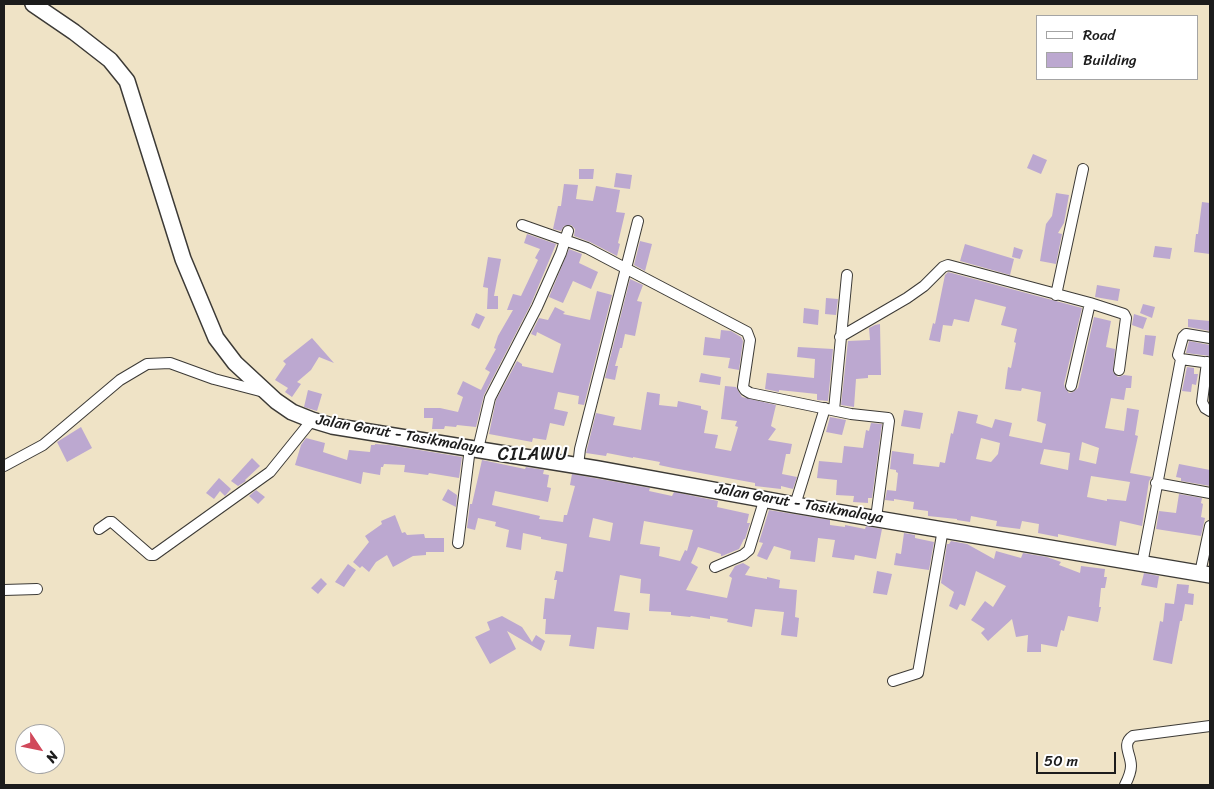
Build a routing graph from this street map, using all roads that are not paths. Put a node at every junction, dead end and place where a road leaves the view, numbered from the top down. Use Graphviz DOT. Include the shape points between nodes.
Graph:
graph roads {
  1 [pos="33,4"];
  2 [pos="1083,169"];
  3 [pos="638,221"];
  4 [pos="522,225"];
  5 [pos="567,236"];
  6 [pos="626,269"];
  7 [pos="846,275"];
  8 [pos="1056,294"];
  9 [pos="1090,303"];
  10 [pos="840,337"];
  11 [pos="1210,338"];
  12 [pos="1181,359"];
  13 [pos="1209,363"];
  14 [pos="1119,370"];
  15 [pos="1071,386"];
  16 [pos="265,392"];
  17 [pos="829,409"];
  18 [pos="1210,411"];
  19 [pos="312,420"];
  20 [pos="474,448"];
  21 [pos="4,466"];
  22 [pos="578,466"];
  23 [pos="1156,483"];
  24 [pos="1210,492"];
  25 [pos="765,498"];
  26 [pos="795,505"];
  27 [pos="876,518"];
  28 [pos="1210,526"];
  29 [pos="99,529"];
  30 [pos="943,529"];
  31 [pos="458,544"];
  32 [pos="1142,564"];
  33 [pos="715,567"];
  34 [pos="1205,574"];
  35 [pos="37,589"];
  36 [pos="4,590"];
  37 [pos="894,681"];
  38 [pos="1210,726"];
  39 [pos="1125,785"];
  1 -- 16 [label="main road, Jalan Garut - Tasikmalaya" via="110,60 127,81 183,259 216,338 235,363"];
  2 -- 8 [label="street"];
  3 -- 6 [label="street"];
  4 -- 5 [label="street"];
  5 -- 6 [label="street"];
  5 -- 20 [label="street" via="537,306 490,398"];
  6 -- 17 [label="street" via="747,332 750,340 745,390"];
  6 -- 22 [label="street"];
  7 -- 10 [label="street"];
  8 -- 9 [label="street"];
  8 -- 10 [label="street" via="948,265 907,298"];
  9 -- 14 [label="street" via="1126,315"];
  9 -- 15 [label="street"];
  10 -- 17 [label="street"];
  11 -- 12 [label="street" via="1185,335 1178,355"];
  12 -- 13 [label="street"];
  12 -- 23 [label="street"];
  13 -- 18 [label="street" via="1202,402"];
  16 -- 19 [label="main road, Jalan Garut - Tasikmalaya" via="292,412"];
  16 -- 21 [label="street" via="170,363 147,364 120,380 43,445"];
  17 -- 26 [label="street"];
  17 -- 27 [label="street" via="884,417 889,421"];
  19 -- 20 [label="main road, Jalan Garut - Tasikmalaya" via="332,426"];
  19 -- 29 [label="street" via="270,472 154,555 112,522"];
  20 -- 22 [label="main road, Jalan Garut - Tasikmalaya"];
  20 -- 31 [label="street"];
  22 -- 25 [label="main road, Jalan Garut - Tasikmalaya"];
  23 -- 24 [label="street"];
  23 -- 32 [label="street"];
  25 -- 26 [label="main road, Jalan Garut - Tasikmalaya"];
  25 -- 33 [label="street" via="749,550"];
  26 -- 27 [label="main road, Jalan Garut - Tasikmalaya"];
  27 -- 30 [label="main road, Jalan Garut - Tasikmalaya"];
  28 -- 34 [label="street"];
  30 -- 32 [label="main road, Jalan Garut - Tasikmalaya"];
  30 -- 37 [label="street" via="918,673"];
  32 -- 34 [label="main road, Jalan Garut - Tasikmalaya"];
  35 -- 36 [label="street"];
  38 -- 39 [label="street" via="1133,736 1126,745 1131,766"];
}
